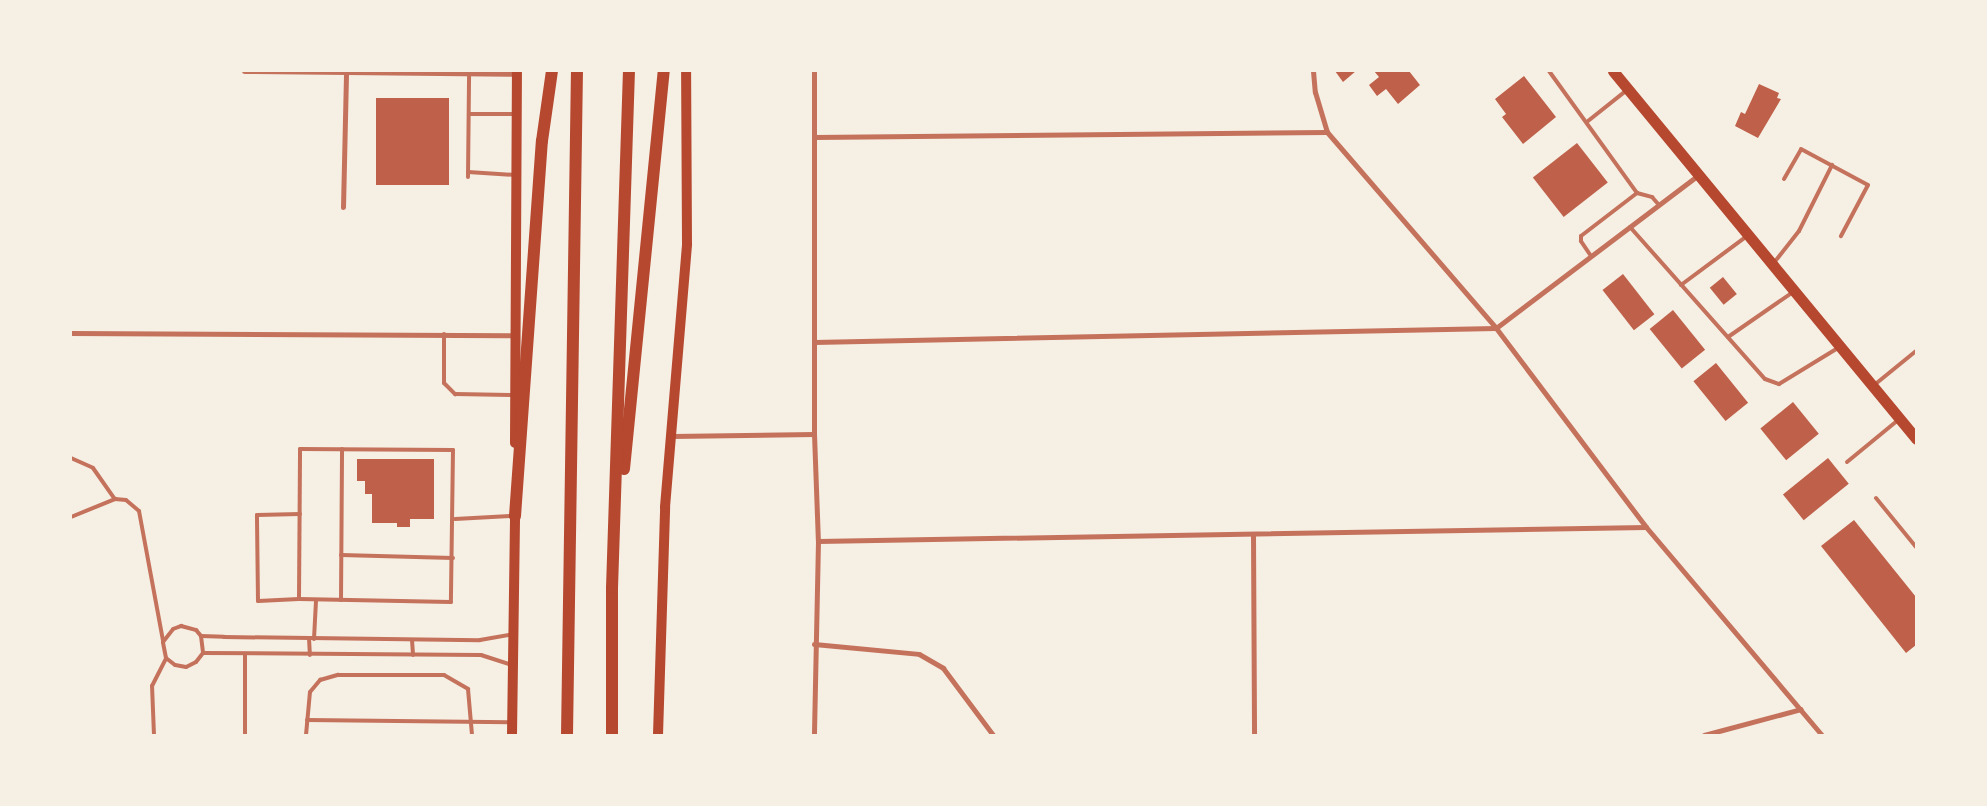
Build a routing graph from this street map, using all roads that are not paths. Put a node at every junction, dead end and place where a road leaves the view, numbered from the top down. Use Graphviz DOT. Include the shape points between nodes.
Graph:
graph roads {
  1 [pos="244,71"];
  2 [pos="552,71"];
  3 [pos="577,71"];
  4 [pos="629,71"];
  5 [pos="664,71"];
  6 [pos="686,71"];
  7 [pos="814,71"];
  8 [pos="1313,71"];
  9 [pos="1549,71"];
  10 [pos="1613,71"];
  11 [pos="346,72"];
  12 [pos="517,73"];
  13 [pos="469,74"];
  14 [pos="1627,89"];
  15 [pos="469,114"];
  16 [pos="516,114"];
  17 [pos="1588,121"];
  18 [pos="1327,132"];
  19 [pos="814,137"];
  20 [pos="1832,165"];
  21 [pos="516,175"];
  22 [pos="1698,176"];
  23 [pos="1784,179"];
  24 [pos="1637,193"];
  25 [pos="1659,205"];
  26 [pos="343,207"];
  27 [pos="1630,227"];
  28 [pos="1748,236"];
  29 [pos="1841,236"];
  30 [pos="1591,256"];
  31 [pos="1772,265"];
  32 [pos="1681,285"];
  33 [pos="1793,292"];
  34 [pos="1496,328"];
  35 [pos="71,333"];
  36 [pos="444,334"];
  37 [pos="515,335"];
  38 [pos="1728,337"];
  39 [pos="814,342"];
  40 [pos="1840,347"];
  41 [pos="1916,351"];
  42 [pos="1873,386"];
  43 [pos="515,395"];
  44 [pos="1899,419"];
  45 [pos="814,434"];
  46 [pos="672,436"];
  47 [pos="1916,439"];
  48 [pos="342,449"];
  49 [pos="71,458"];
  50 [pos="1847,462"];
  51 [pos="1876,498"];
  52 [pos="115,499"];
  53 [pos="300,514"];
  54 [pos="515,516"];
  55 [pos="71,517"];
  56 [pos="455,519"];
  57 [pos="1646,527"];
  58 [pos="1253,534"];
  59 [pos="818,542"];
  60 [pos="1916,547"];
  61 [pos="342,555"];
  62 [pos="453,558"];
  63 [pos="612,588"];
  64 [pos="299,599"];
  65 [pos="316,600"];
  66 [pos="341,600"];
  67 [pos="514,634"];
  68 [pos="201,636"];
  69 [pos="309,638"];
  70 [pos="314,639"];
  71 [pos="412,640"];
  72 [pos="163,642"];
  73 [pos="814,644"];
  74 [pos="203,653"];
  75 [pos="245,655"];
  76 [pos="413,655"];
  77 [pos="310,656"];
  78 [pos="166,658"];
  79 [pos="513,666"];
  80 [pos="1801,709"];
  81 [pos="307,720"];
  82 [pos="472,722"];
  83 [pos="512,722"];
  84 [pos="154,735"];
  85 [pos="244,735"];
  86 [pos="306,735"];
  87 [pos="472,735"];
  88 [pos="512,735"];
  89 [pos="567,735"];
  90 [pos="612,735"];
  91 [pos="658,735"];
  92 [pos="814,735"];
  93 [pos="993,735"];
  94 [pos="1254,735"];
  95 [pos="1704,735"];
  96 [pos="1822,735"];
  1 -- 11 [label="street"];
  2 -- 54 [label="highway" via="542,141"];
  3 -- 89 [label="highway"];
  4 -- 63 [label="highway"];
  5 -- 63 [label="highway"];
  6 -- 46 [label="main road" via="687,244"];
  7 -- 19 [label="street"];
  8 -- 18 [label="street" via="1315,92"];
  9 -- 17 [label="lane"];
  10 -- 14 [label="main road"];
  11 -- 13 [label="street"];
  11 -- 26 [label="street"];
  12 -- 13 [label="street"];
  12 -- 16 [label="main road"];
  13 -- 15 [label="lane"];
  14 -- 17 [label="lane"];
  14 -- 22 [label="main road"];
  15 -- 16 [label="lane"];
  15 -- 21 [label="lane" via="468,175"];
  16 -- 21 [label="main road"];
  17 -- 24 [label="lane"];
  18 -- 19 [label="street"];
  18 -- 34 [label="street"];
  19 -- 39 [label="street"];
  20 -- 23 [label="lane" via="1801,149"];
  20 -- 29 [label="lane" via="1868,185"];
  20 -- 31 [label="lane" via="1799,231"];
  21 -- 37 [label="main road"];
  22 -- 25 [label="street"];
  22 -- 28 [label="main road"];
  24 -- 25 [label="lane" via="1652,197"];
  24 -- 30 [label="lane" via="1581,236 1581,242"];
  25 -- 27 [label="street"];
  27 -- 30 [label="street"];
  27 -- 32 [label="lane"];
  28 -- 31 [label="main road"];
  28 -- 32 [label="lane"];
  30 -- 34 [label="street"];
  31 -- 33 [label="main road"];
  32 -- 38 [label="lane"];
  33 -- 38 [label="lane"];
  33 -- 40 [label="main road"];
  34 -- 39 [label="street"];
  34 -- 57 [label="street"];
  35 -- 36 [label="street"];
  36 -- 37 [label="street"];
  36 -- 43 [label="lane" via="444,383 456,394"];
  37 -- 43 [label="main road"];
  38 -- 40 [label="lane" via="1765,379 1779,384"];
  39 -- 45 [label="street"];
  40 -- 42 [label="main road"];
  41 -- 42 [label="lane"];
  42 -- 44 [label="main road"];
  43 -- 54 [label="main road"];
  44 -- 47 [label="main road"];
  44 -- 50 [label="lane"];
  45 -- 46 [label="street"];
  45 -- 59 [label="street"];
  46 -- 91 [label="main road" via="665,507"];
  48 -- 53 [label="lane" via="300,448"];
  48 -- 56 [label="lane" via="453,450"];
  48 -- 61 [label="lane"];
  49 -- 52 [label="lane" via="93,468"];
  51 -- 60 [label="lane"];
  52 -- 55 [label="lane"];
  52 -- 72 [label="lane" via="126,500 139,511"];
  53 -- 64 [label="lane"];
  53 -- 64 [label="lane" via="257,515 258,601"];
  54 -- 56 [label="lane"];
  54 -- 67 [label="main road"];
  56 -- 62 [label="lane"];
  57 -- 58 [label="street"];
  57 -- 80 [label="street"];
  58 -- 59 [label="street"];
  58 -- 94 [label="street"];
  59 -- 73 [label="street"];
  61 -- 62 [label="lane"];
  61 -- 66 [label="lane"];
  62 -- 66 [label="lane" via="451,602"];
  63 -- 90 [label="highway"];
  64 -- 65 [label="lane"];
  65 -- 66 [label="lane"];
  65 -- 70 [label="lane"];
  67 -- 71 [label="lane" via="480,640"];
  67 -- 79 [label="main road"];
  68 -- 69 [label="lane"];
  68 -- 72 [label="lane" via="196,630 181,626 167,634"];
  68 -- 74 [label="lane"];
  69 -- 70 [label="lane"];
  69 -- 77 [label="lane"];
  70 -- 71 [label="lane"];
  71 -- 76 [label="lane"];
  72 -- 78 [label="lane"];
  73 -- 92 [label="street"];
  73 -- 93 [label="street" via="919,654 943,668"];
  74 -- 75 [label="lane"];
  74 -- 78 [label="lane" via="186,667 175,665"];
  75 -- 77 [label="lane"];
  75 -- 85 [label="lane"];
  76 -- 77 [label="lane"];
  76 -- 79 [label="lane" via="481,655"];
  78 -- 84 [label="lane" via="152,686"];
  79 -- 83 [label="main road"];
  80 -- 95 [label="street"];
  80 -- 96 [label="street"];
  81 -- 82 [label="lane"];
  81 -- 82 [label="lane" via="310,692 320,680 338,675 444,675 468,689"];
  81 -- 86 [label="lane"];
  82 -- 83 [label="lane"];
  82 -- 87 [label="lane"];
  83 -- 88 [label="main road"];
}
